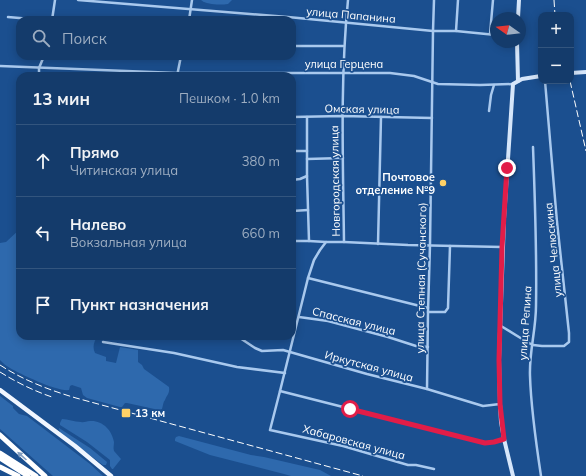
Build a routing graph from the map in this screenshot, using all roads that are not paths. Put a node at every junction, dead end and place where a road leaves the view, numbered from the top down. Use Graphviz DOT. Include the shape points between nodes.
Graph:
graph roads {
  1 [pos="55,0"];
  2 [pos="78,0"];
  3 [pos="192,0"];
  4 [pos="348,0"];
  5 [pos="434,0"];
  6 [pos="458,0"];
  7 [pos="493,0"];
  8 [pos="519,0"];
  9 [pos="191,9"];
  10 [pos="492,12"];
  11 [pos="518,12"];
  12 [pos="53,16"];
  13 [pos="190,16"];
  14 [pos="268,16"];
  15 [pos="8,17"];
  16 [pos="16,18"];
  17 [pos="296,18"];
  18 [pos="346,23"];
  19 [pos="433,31"];
  20 [pos="456,31"];
  21 [pos="490,34"];
  22 [pos="296,46"];
  23 [pos="344,46"];
  24 [pos="517,48"];
  25 [pos="42,60"];
  26 [pos="180,60"];
  27 [pos="0,66"];
  28 [pos="39,68"];
  29 [pos="39,72"];
  30 [pos="143,72"];
  31 [pos="177,72"];
  32 [pos="574,72"];
  33 [pos="586,72"];
  34 [pos="296,73"];
  35 [pos="343,73"];
  36 [pos="538,76"];
  37 [pos="518,81"];
  38 [pos="432,82"];
  39 [pos="513,84"];
  40 [pos="545,84"];
  41 [pos="494,85"];
  42 [pos="489,110"];
  43 [pos="342,116"];
  44 [pos="296,117"];
  45 [pos="307,117"];
  46 [pos="380,117"];
  47 [pos="432,118"];
  48 [pos="533,147"];
  49 [pos="307,151"];
  50 [pos="296,152"];
  51 [pos="343,158"];
  52 [pos="307,159"];
  53 [pos="307,176"];
  54 [pos="296,180"];
  55 [pos="308,210"];
  56 [pos="296,211"];
  57 [pos="296,241"];
  58 [pos="309,241"];
  59 [pos="326,242"];
  60 [pos="344,242"];
  61 [pos="378,244"];
  62 [pos="430,245"];
  63 [pos="450,246"];
  64 [pos="502,247"];
  65 [pos="308,278"];
  66 [pos="428,308"];
  67 [pos="428,312"];
  68 [pos="299,317"];
  69 [pos="500,326"];
  70 [pos="296,329"];
  71 [pos="243,340"];
  72 [pos="293,340"];
  73 [pos="102,342"];
  74 [pos="533,345"];
  75 [pos="428,347"];
  76 [pos="290,352"];
  77 [pos="285,373"];
  78 [pos="427,389"];
  79 [pos="0,390"];
  80 [pos="280,391"];
  81 [pos="500,404"];
  82 [pos="270,430"];
  83 [pos="0,435"];
  84 [pos="504,439"];
  85 [pos="0,453"];
  86 [pos="0,458"];
  87 [pos="0,467"];
  88 [pos="434,470"];
  89 [pos="7,474"];
  90 [pos="18,476"];
  91 [pos="28,476"];
  92 [pos="36,476"];
  93 [pos="45,476"];
  94 [pos="111,476"];
  95 [pos="513,476"];
  96 [pos="541,476"];
  1 -- 12 [label="street"];
  2 -- 9 [label="street, улица Папанина"];
  3 -- 9 [label="street"];
  4 -- 18 [label="street, Новгородская улица"];
  5 -- 19 [label="street, улица Степная (Сучанского)"];
  6 -- 20 [label="street"];
  7 -- 10 [label="street"];
  8 -- 11 [label="main road"];
  9 -- 13 [label="street"];
  9 -- 14 [label="street, улица Папанина"];
  15 -- 16 [label="street"];
  17 -- 18 [label="street, улица Папанина"];
  18 -- 19 [label="street, улица Папанина"];
  18 -- 23 [label="street, Новгородская улица"];
  19 -- 20 [label="street, улица Папанина"];
  19 -- 38 [label="street, улица Степная (Сучанского)"];
  20 -- 21 [label="street, улица Папанина"];
  22 -- 23 [label="street"];
  23 -- 35 [label="street, Новгородская улица"];
  24 -- 37 [label="main road"];
  25 -- 28 [label="street"];
  26 -- 31 [label="street"];
  27 -- 28 [label="street, улица Герцена"];
  28 -- 29 [label="street"];
  28 -- 30 [label="street, улица Герцена"];
  32 -- 33 [label="main road"];
  34 -- 35 [label="street, улица Герцена"];
  35 -- 38 [label="street, улица Герцена" via="390,73 414,76"];
  35 -- 43 [label="street, Новгородская улица"];
  36 -- 37 [label="main road, улица Герцена"];
  37 -- 39 [label="main road, улица Герцена"];
  38 -- 41 [label="street, улица Герцена"];
  38 -- 47 [label="street, улица Степная (Сучанского)"];
  39 -- 41 [label="street, улица Герцена"];
  39 -- 64 [label="main road"];
  40 -- 74 [label="street, улица Челюскина" via="570,340 564,346"];
  41 -- 42 [label="street"];
  43 -- 45 [label="street, Омская улица"];
  43 -- 46 [label="street, Омская улица"];
  43 -- 51 [label="street, Новгородская улица"];
  44 -- 45 [label="street, Омская улица"];
  45 -- 49 [label="street"];
  46 -- 47 [label="street, Омская улица"];
  46 -- 61 [label="street"];
  47 -- 62 [label="street, улица Степная (Сучанского)"];
  48 -- 74 [label="street, улица Репина" via="536,207 536,308"];
  49 -- 50 [label="street"];
  49 -- 52 [label="street"];
  51 -- 52 [label="street"];
  51 -- 60 [label="street, Новгородская улица"];
  52 -- 53 [label="street"];
  53 -- 54 [label="street"];
  53 -- 55 [label="street"];
  55 -- 56 [label="street"];
  55 -- 58 [label="street"];
  57 -- 58 [label="street"];
  58 -- 59 [label="street"];
  59 -- 60 [label="street, Новгородская улица"];
  59 -- 65 [label="street, Новгородская улица" via="314,260"];
  60 -- 61 [label="street"];
  61 -- 62 [label="street"];
  62 -- 63 [label="street"];
  62 -- 66 [label="street, улица Степная (Сучанского)"];
  63 -- 64 [label="street"];
  63 -- 67 [label="street" via="448,308 445,312"];
  64 -- 69 [label="main road"];
  65 -- 66 [label="street"];
  65 -- 68 [label="street, Новгородская улица"];
  66 -- 67 [label="street, улица Степная (Сучанского)"];
  67 -- 75 [label="street, улица Степная (Сучанского)"];
  68 -- 70 [label="street, Новгородская улица"];
  68 -- 75 [label="street, Спасская улица" via="328,321 416,346"];
  69 -- 74 [label="street, улица Челюскина"];
  69 -- 81 [label="main road"];
  71 -- 76 [label="street, Иркутская улица" via="262,351"];
  72 -- 76 [label="street, Новгородская улица"];
  73 -- 77 [label="street"];
  74 -- 96 [label="street, улица Репина" via="530,380"];
  75 -- 78 [label="street, улица Степная (Сучанского)"];
  76 -- 77 [label="street, Новгородская улица"];
  76 -- 78 [label="street, Иркутская улица"];
  77 -- 80 [label="street, Новгородская улица"];
  78 -- 81 [label="street, Иркутская улица" via="483,406"];
  79 -- 94 [label="main road"];
  80 -- 82 [label="street, Новгородская улица"];
  80 -- 84 [label="street" via="485,443"];
  81 -- 84 [label="main road"];
  82 -- 88 [label="street, Хабаровская улица"];
  93 -- 83 [label="highway, one-way"];
  84 -- 95 [label="main road"];
  85 -- 92 [label="highway"];
  86 -- 91 [label="highway"];
  87 -- 89 [label="highway"];
  89 -- 90 [label="highway"];
}
